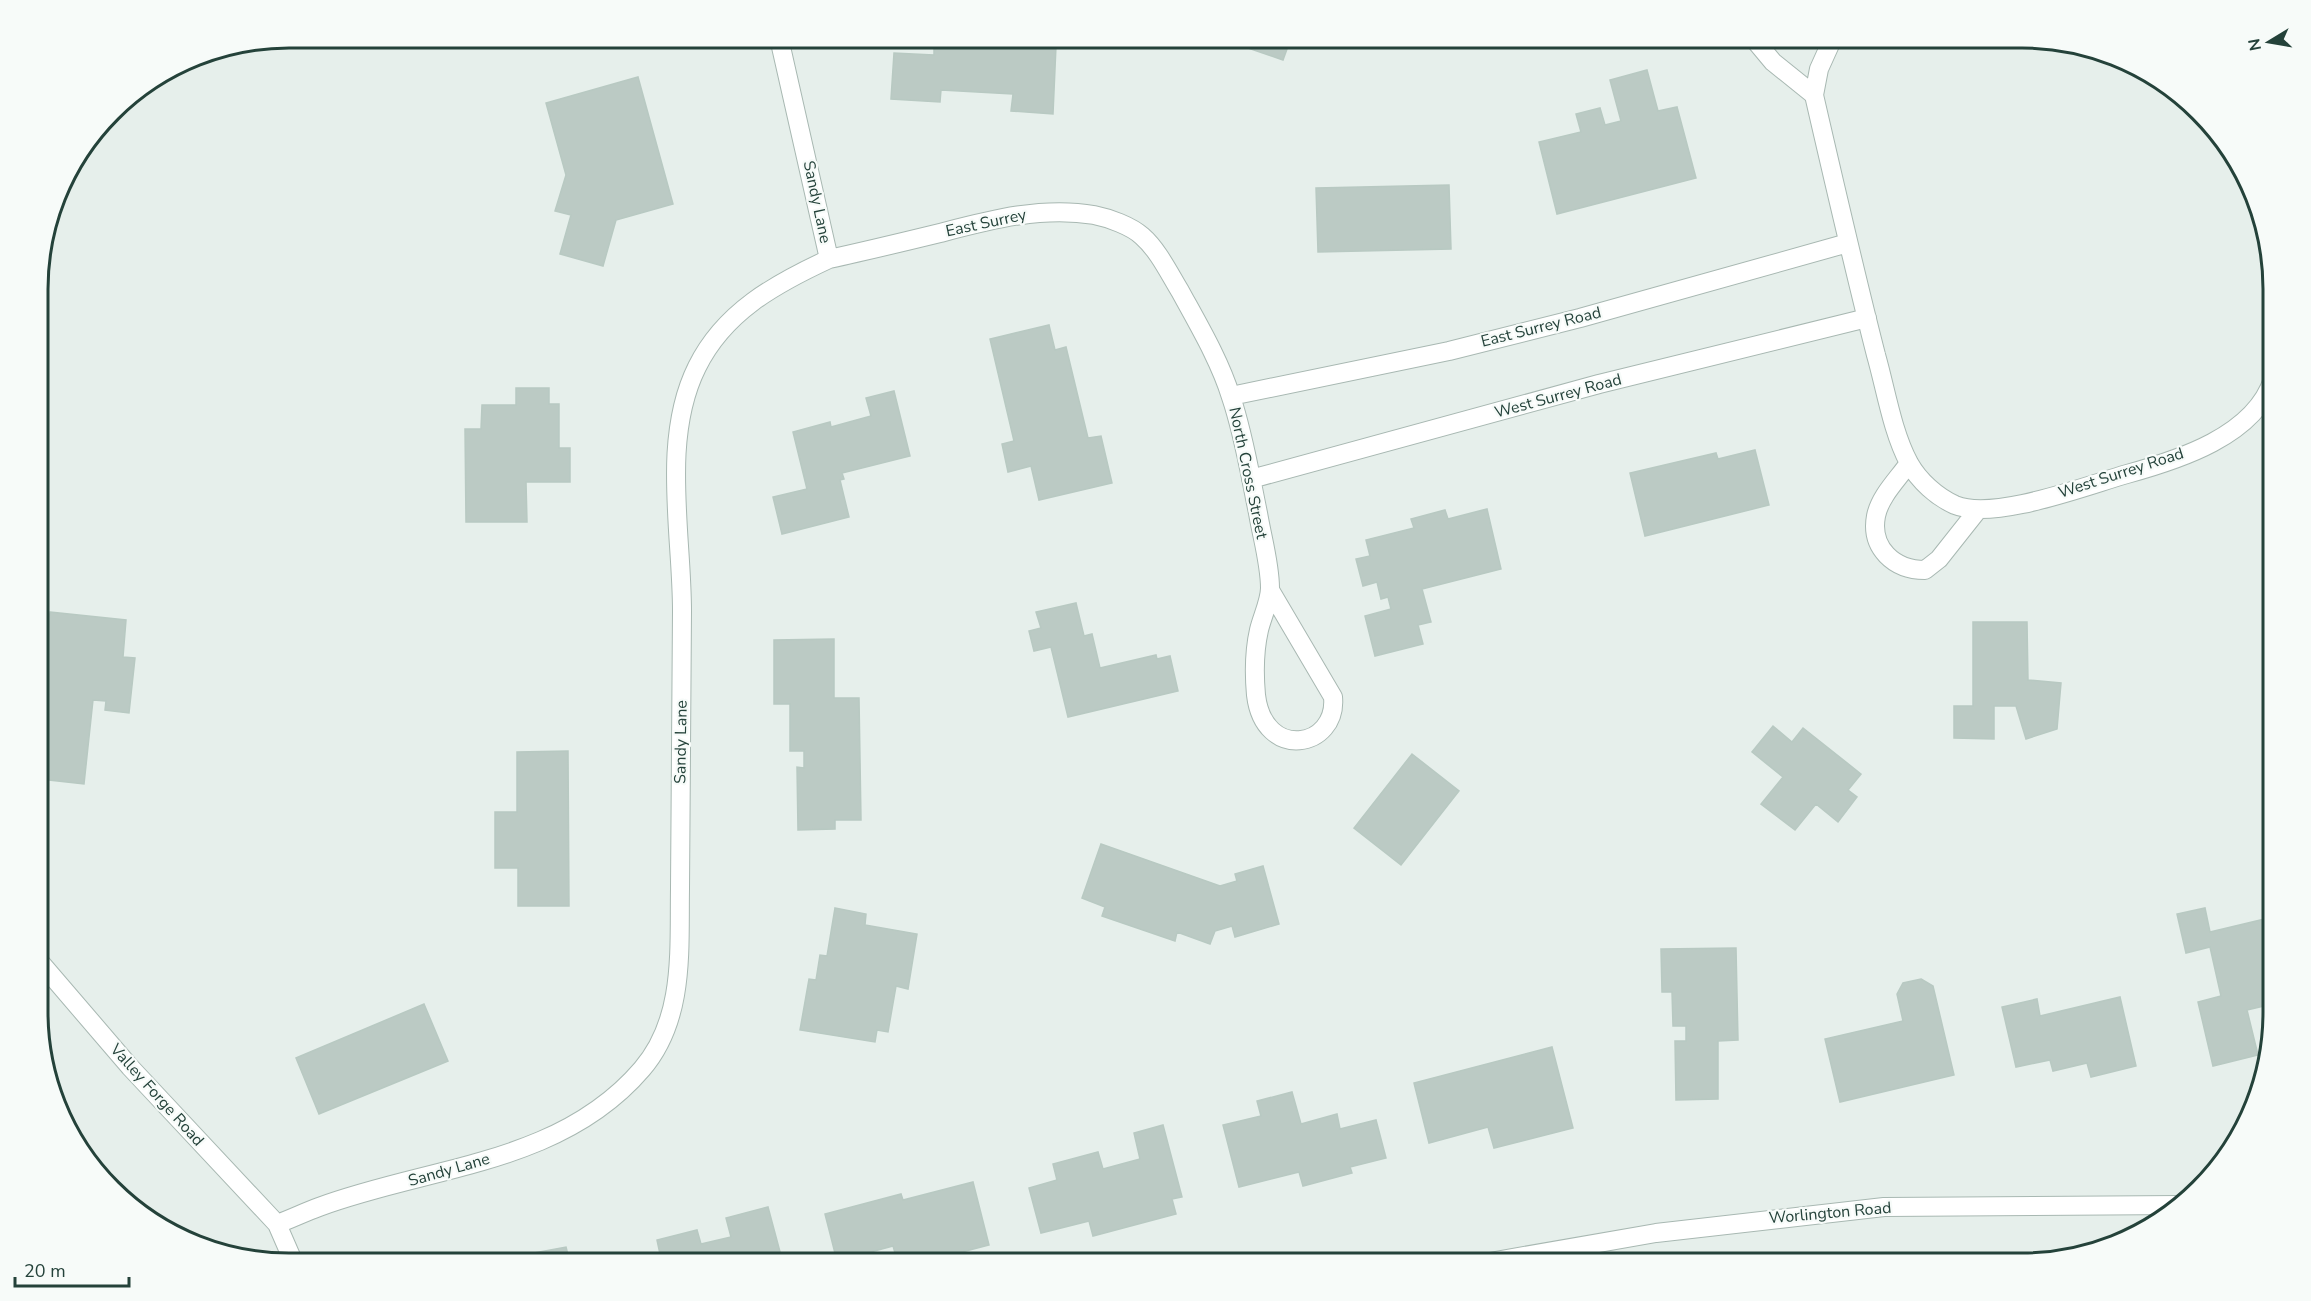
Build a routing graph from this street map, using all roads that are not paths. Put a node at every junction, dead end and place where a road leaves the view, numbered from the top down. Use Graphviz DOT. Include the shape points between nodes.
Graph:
graph roads {
  1 [pos="781,48"];
  2 [pos="1762,48"];
  3 [pos="1828,48"];
  4 [pos="1814,95"];
  5 [pos="1142,236"];
  6 [pos="1848,243"];
  7 [pos="829,260"];
  8 [pos="1867,318"];
  9 [pos="1231,396"];
  10 [pos="2263,401"];
  11 [pos="1909,463"];
  12 [pos="1251,479"];
  13 [pos="1977,510"];
  14 [pos="1270,590"];
  15 [pos="48,971"];
  16 [pos="2167,1204"];
  17 [pos="277,1224"];
  18 [pos="290,1253"];
  19 [pos="1541,1253"];
  1 -- 7 [label="street, Sandy Lane"];
  2 -- 4 [label="street"];
  3 -- 4 [label="street"];
  4 -- 6 [label="street"];
  5 -- 7 [label="street, East Surrey" via="1098,216 1040,213 1000,218"];
  5 -- 9 [label="street, North Cross Street" via="1172,277"];
  6 -- 8 [label="street, West Surrey Road"];
  6 -- 9 [label="street, East Surrey Road" via="1460,348"];
  7 -- 17 [label="street, Sandy Lane" via="789,278 750,302 733,318 716,335 696,368 684,399 677,463 682,609 679,957 672,1016 659,1045 642,1069 615,1095 556,1136 517,1151 320,1206"];
  8 -- 11 [label="street, West Surrey Road"];
  8 -- 12 [label="street, West Surrey Road" via="1610,381"];
  9 -- 12 [label="street, North Cross Street"];
  10 -- 13 [label="street, West Surrey Road" via="2243,422 2183,455 2019,505"];
  11 -- 13 [label="street, West Surrey Road" via="1940,496"];
  11 -- 13 [label="street" via="1887,492 1876,515 1876,536 1883,554 1899,567 1925,570 1939,559"];
  12 -- 14 [label="street, North Cross Street"];
  14 -- 14 [label="street, North Cross Street" via="1254,672 1257,705 1266,727 1280,738 1301,740 1315,736 1327,724 1335,709 1334,697"];
  15 -- 17 [label="street, Valley Forge Road" via="130,1067"];
  16 -- 19 [label="street, Worlington Road" via="1884,1207 1656,1233"];
  17 -- 18 [label="street"];
}
